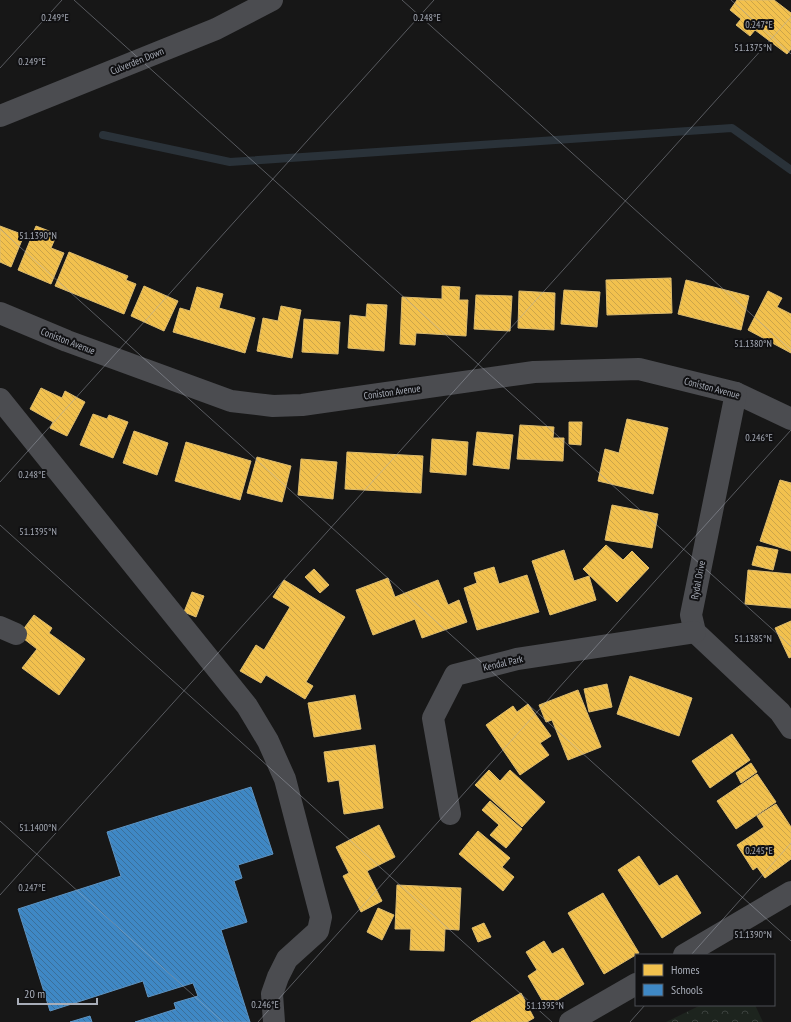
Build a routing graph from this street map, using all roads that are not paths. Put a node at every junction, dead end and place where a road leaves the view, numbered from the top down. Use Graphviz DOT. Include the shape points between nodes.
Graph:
graph roads {
  1 [pos="272,0"];
  2 [pos="0,116"];
  3 [pos="0,313"];
  4 [pos="736,393"];
  5 [pos="0,399"];
  6 [pos="791,419"];
  7 [pos="695,632"];
  8 [pos="791,728"];
  9 [pos="450,814"];
  10 [pos="791,892"];
  11 [pos="686,954"];
  12 [pos="635,985"];
  13 [pos="274,1022"];
  14 [pos="572,1022"];
  1 -- 2 [label="street, Culverden Down" via="216,29"];
  3 -- 4 [label="street, Coniston Avenue" via="67,342 231,401 274,406 302,405 534,372 639,369"];
  4 -- 6 [label="street, Coniston Avenue"];
  4 -- 7 [label="street, Rydal Drive" via="691,615"];
  5 -- 13 [label="street" via="247,706 268,741 284,779 320,917 318,931 287,959 278,977 272,994"];
  7 -- 8 [label="street" via="780,712"];
  7 -- 9 [label="street, Kendal Park" via="517,659 455,675 433,718"];
  10 -- 11 [label="street"];
  12 -- 14 [label="street"];
}
